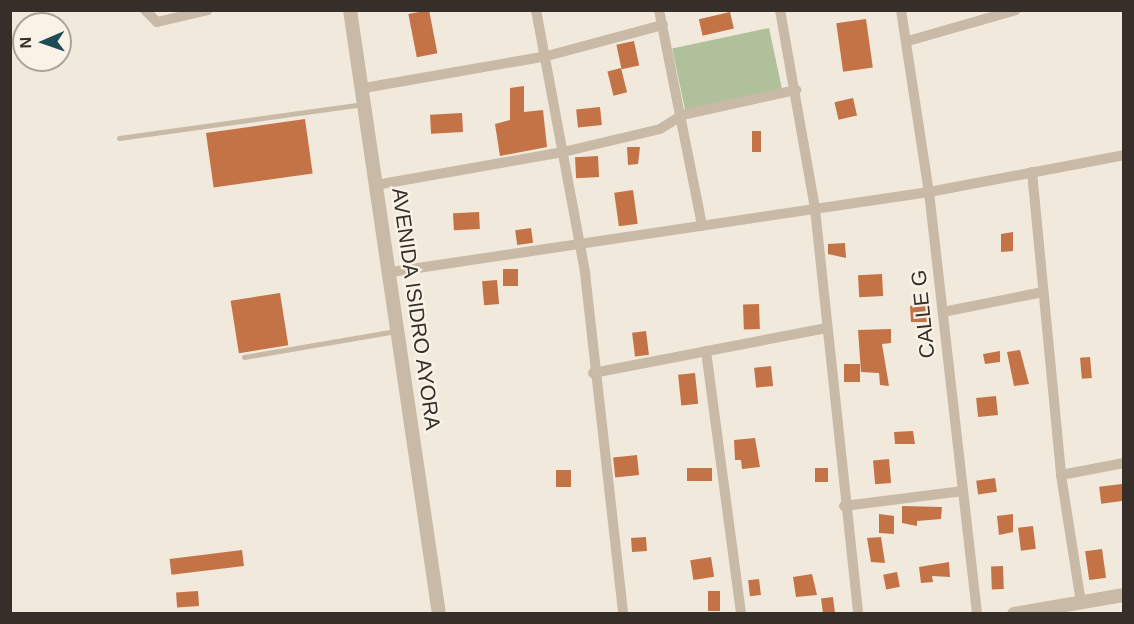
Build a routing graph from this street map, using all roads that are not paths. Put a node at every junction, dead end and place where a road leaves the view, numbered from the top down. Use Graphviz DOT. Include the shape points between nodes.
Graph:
graph roads {
  1 [pos="145,10"];
  2 [pos="208,10"];
  3 [pos="350,10"];
  4 [pos="536,10"];
  5 [pos="659,10"];
  6 [pos="780,10"];
  7 [pos="901,10"];
  8 [pos="1016,10"];
  9 [pos="663,25"];
  10 [pos="908,41"];
  11 [pos="547,56"];
  12 [pos="364,88"];
  13 [pos="796,90"];
  14 [pos="366,104"];
  15 [pos="682,115"];
  16 [pos="119,138"];
  17 [pos="563,152"];
  18 [pos="1124,155"];
  19 [pos="1032,172"];
  20 [pos="376,184"];
  21 [pos="929,192"];
  22 [pos="815,209"];
  23 [pos="702,226"];
  24 [pos="581,245"];
  25 [pos="391,272"];
  26 [pos="1043,292"];
  27 [pos="943,312"];
  28 [pos="827,328"];
  29 [pos="398,331"];
  30 [pos="706,351"];
  31 [pos="244,357"];
  32 [pos="593,373"];
  33 [pos="1124,463"];
  34 [pos="1061,475"];
  35 [pos="963,491"];
  36 [pos="844,506"];
  37 [pos="1124,595"];
  38 [pos="1081,602"];
  39 [pos="439,614"];
  40 [pos="623,614"];
  41 [pos="741,614"];
  42 [pos="858,614"];
  43 [pos="977,614"];
  44 [pos="1014,614"];
  1 -- 2 [label="street" via="157,22"];
  3 -- 12 [label="street, AVENIDA ISIDRO AYORA"];
  4 -- 11 [label="street"];
  5 -- 9 [label="street"];
  6 -- 13 [label="street"];
  7 -- 10 [label="street, CALLE G"];
  8 -- 10 [label="street"];
  9 -- 11 [label="street"];
  9 -- 15 [label="street"];
  10 -- 21 [label="street, CALLE G"];
  11 -- 12 [label="street"];
  11 -- 17 [label="street"];
  12 -- 14 [label="street, AVENIDA ISIDRO AYORA"];
  13 -- 15 [label="street"];
  13 -- 22 [label="street"];
  14 -- 16 [label="lane"];
  14 -- 20 [label="street, AVENIDA ISIDRO AYORA"];
  15 -- 17 [label="street" via="660,129"];
  15 -- 23 [label="street"];
  17 -- 20 [label="street"];
  17 -- 24 [label="street"];
  18 -- 19 [label="street"];
  19 -- 21 [label="street"];
  19 -- 26 [label="street"];
  20 -- 25 [label="street, AVENIDA ISIDRO AYORA"];
  21 -- 22 [label="street"];
  21 -- 27 [label="street, CALLE G"];
  22 -- 23 [label="street"];
  22 -- 28 [label="street"];
  23 -- 24 [label="street"];
  24 -- 25 [label="street"];
  24 -- 32 [label="street"];
  25 -- 29 [label="street, AVENIDA ISIDRO AYORA"];
  26 -- 27 [label="street"];
  26 -- 34 [label="street"];
  27 -- 35 [label="street, CALLE G"];
  28 -- 30 [label="street"];
  28 -- 36 [label="street"];
  29 -- 31 [label="lane"];
  29 -- 39 [label="street, AVENIDA ISIDRO AYORA"];
  30 -- 32 [label="street"];
  30 -- 41 [label="street"];
  32 -- 40 [label="street"];
  33 -- 34 [label="street"];
  34 -- 38 [label="street"];
  35 -- 36 [label="street"];
  35 -- 43 [label="street, CALLE G"];
  36 -- 42 [label="street"];
  37 -- 38 [label="street"];
  38 -- 44 [label="street"];
}
